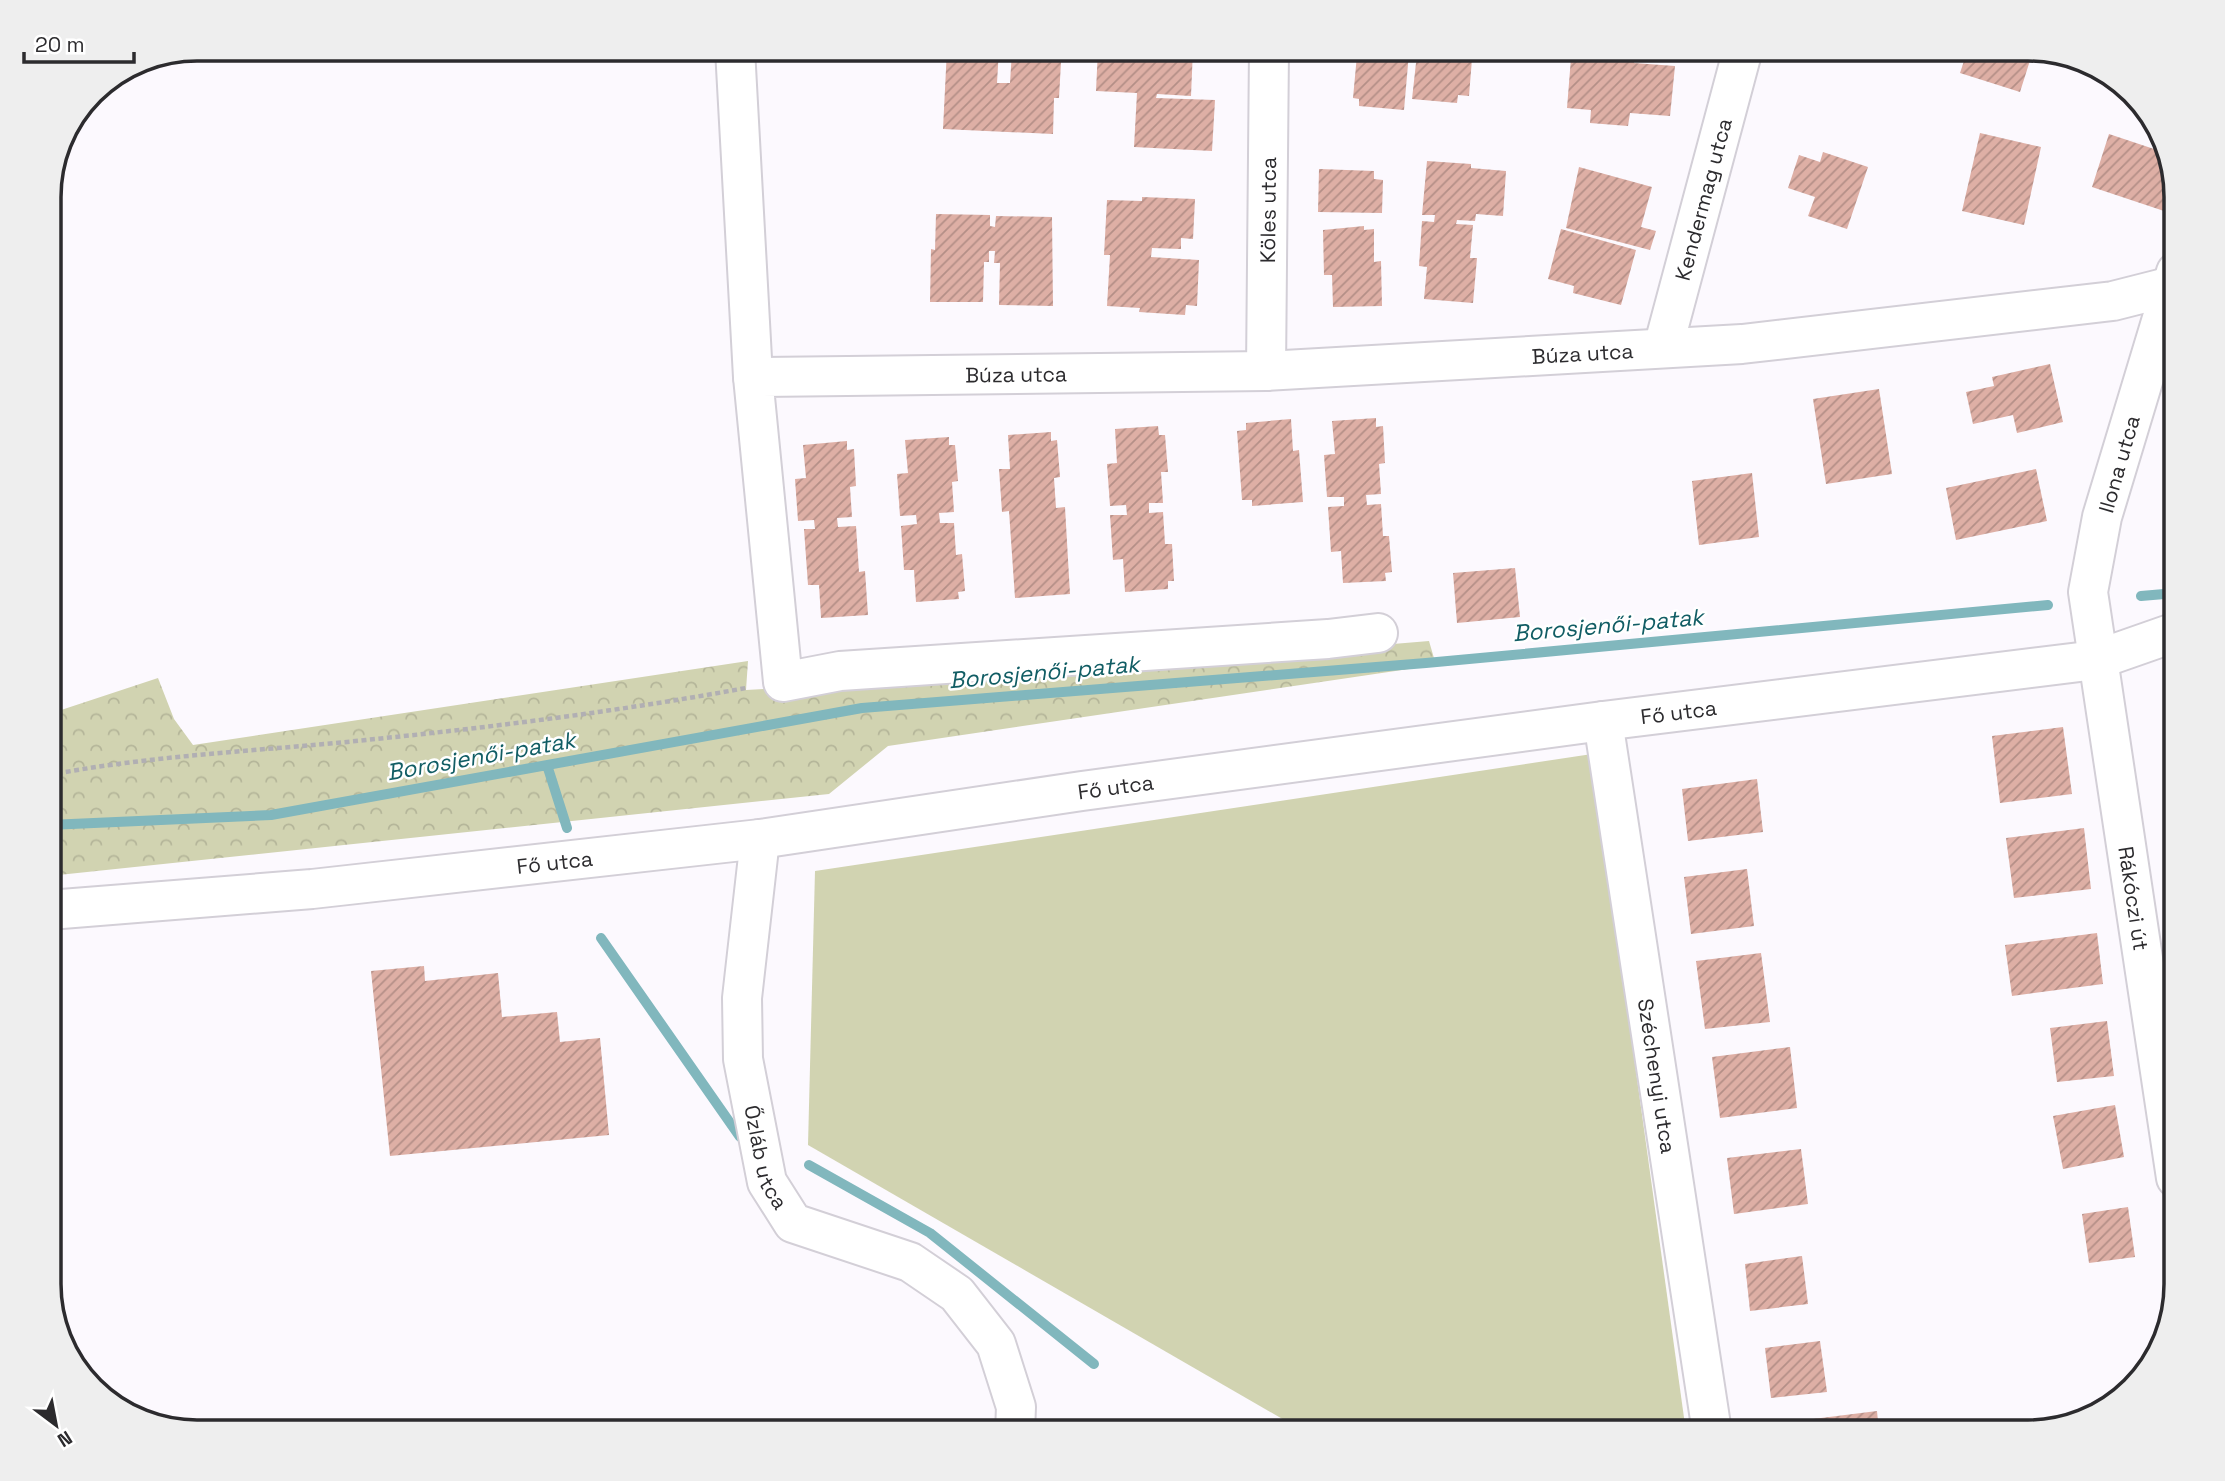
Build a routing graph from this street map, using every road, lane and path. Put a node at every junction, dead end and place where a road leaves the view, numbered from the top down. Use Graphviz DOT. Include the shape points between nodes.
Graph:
graph roads {
  1 [pos="1269,61"];
  2 [pos="1740,61"];
  3 [pos="736,62"];
  4 [pos="2164,285"];
  5 [pos="2164,317"];
  6 [pos="1663,348"];
  7 [pos="1266,371"];
  8 [pos="753,377"];
  9 [pos="1378,633"];
  10 [pos="2164,636"];
  11 [pos="2095,660"];
  12 [pos="783,682"];
  13 [pos="1603,721"];
  14 [pos="62,773"];
  15 [pos="760,839"];
  16 [pos="62,909"];
  17 [pos="2164,1101"];
  18 [pos="1015,1420"];
  19 [pos="1710,1420"];
  1 -- 7 [label="street, Köles utca"];
  2 -- 6 [label="street, Kendermag utca"];
  3 -- 8 [label="street"];
  4 -- 6 [label="street, Búza utca" via="2113,301 1742,344"];
  5 -- 11 [label="street, Ilona utca" via="2102,517 2088,592"];
  6 -- 7 [label="street, Búza utca"];
  7 -- 8 [label="street, Búza utca"];
  8 -- 12 [label="street"];
  9 -- 12 [label="street" via="840,671"];
  10 -- 11 [label="street, Fő utca"];
  11 -- 13 [label="street, Fő utca"];
  11 -- 17 [label="street, Rákóczi út"];
  12 -- 14 [label="path" via="611,712 182,755"];
  13 -- 15 [label="street, Fő utca"];
  13 -- 19 [label="street, Széchenyi utca"];
  15 -- 16 [label="street, Fő utca" via="312,889"];
  15 -- 18 [label="street, Őzláb utca" via="742,998 743,1059 767,1182 793,1223 910,1262 957,1294 996,1344 1016,1407"];
}
